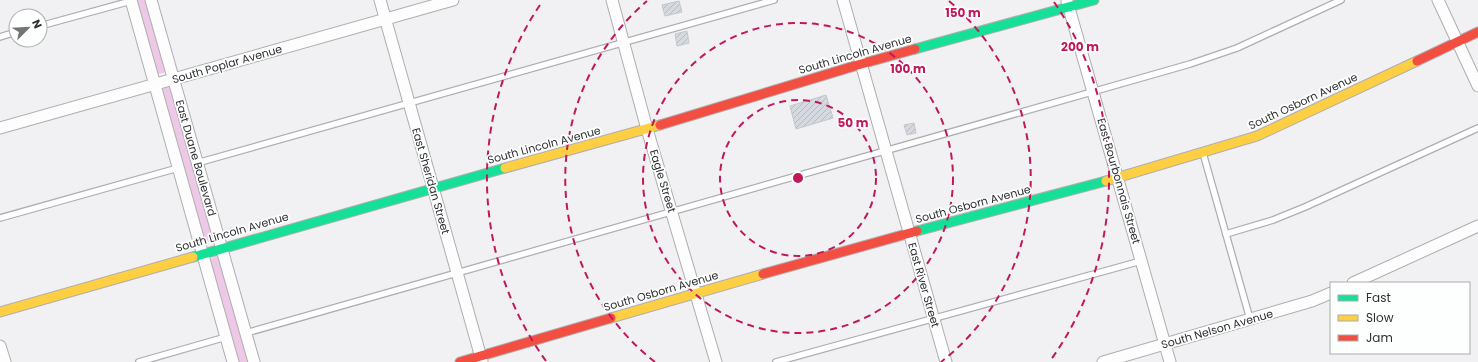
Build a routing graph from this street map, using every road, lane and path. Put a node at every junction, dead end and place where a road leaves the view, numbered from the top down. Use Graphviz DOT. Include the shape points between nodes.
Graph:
graph roads {
  1 [pos="131,0"];
  2 [pos="151,0"];
  3 [pos="380,0"];
  4 [pos="453,0"];
  5 [pos="612,0"];
  6 [pos="774,0"];
  7 [pos="843,0"];
  8 [pos="1094,0"];
  9 [pos="1341,0"];
  10 [pos="1438,0"];
  11 [pos="1068,4"];
  12 [pos="385,19"];
  13 [pos="48,24"];
  14 [pos="1478,32"];
  15 [pos="624,42"];
  16 [pos="1458,42"];
  17 [pos="862,64"];
  18 [pos="173,80"];
  19 [pos="155,85"];
  20 [pos="1478,86"];
  21 [pos="1093,92"];
  22 [pos="409,103"];
  23 [pos="0,128"];
  24 [pos="1478,128"];
  25 [pos="647,129"];
  26 [pos="886,151"];
  27 [pos="1203,152"];
  28 [pos="197,163"];
  29 [pos="178,168"];
  30 [pos="1118,178"];
  31 [pos="432,188"];
  32 [pos="672,212"];
  33 [pos="0,218"];
  34 [pos="1478,226"];
  35 [pos="909,233"];
  36 [pos="1226,234"];
  37 [pos="221,248"];
  38 [pos="202,253"];
  39 [pos="1141,261"];
  40 [pos="457,273"];
  41 [pos="1355,282"];
  42 [pos="696,293"];
  43 [pos="1330,293"];
  44 [pos="0,312"];
  45 [pos="934,318"];
  46 [pos="1250,319"];
  47 [pos="246,333"];
  48 [pos="226,337"];
  49 [pos="1165,344"];
  50 [pos="0,346"];
  51 [pos="482,359"];
  52 [pos="5,362"];
  53 [pos="139,362"];
  54 [pos="233,362"];
  55 [pos="254,362"];
  56 [pos="460,362"];
  57 [pos="716,362"];
  58 [pos="776,362"];
  59 [pos="946,362"];
  60 [pos="1102,362"];
  61 [pos="1170,362"];
  1 -- 13 [label="lane"];
  1 -- 19 [label="street, East Duane Boulevard"];
  2 -- 18 [label="street, East Duane Boulevard"];
  3 -- 12 [label="street, East Sheridan Street"];
  4 -- 12 [label="street, South Poplar Avenue"];
  5 -- 15 [label="street, Eagle Street"];
  6 -- 15 [label="lane"];
  7 -- 17 [label="street, East River Street"];
  8 -- 11 [label="street, South Lincoln Avenue"];
  9 -- 21 [label="lane" via="1237,48"];
  10 -- 16 [label="street"];
  11 -- 17 [label="street, South Lincoln Avenue"];
  11 -- 21 [label="street, East Bourbonnais Street"];
  12 -- 18 [label="street, South Poplar Avenue"];
  12 -- 22 [label="street, East Sheridan Street"];
  14 -- 16 [label="street, South Osborn Avenue"];
  15 -- 22 [label="lane"];
  15 -- 25 [label="street, Eagle Street"];
  16 -- 20 [label="street"];
  16 -- 27 [label="street, South Osborn Avenue" via="1257,136"];
  17 -- 25 [label="street, South Lincoln Avenue"];
  17 -- 26 [label="street, East River Street"];
  18 -- 19 [label="street, South Poplar Avenue"];
  18 -- 28 [label="street, East Duane Boulevard"];
  19 -- 23 [label="street, South Poplar Avenue"];
  19 -- 29 [label="street, East Duane Boulevard"];
  21 -- 26 [label="lane"];
  21 -- 30 [label="street, East Bourbonnais Street"];
  22 -- 28 [label="lane"];
  22 -- 31 [label="street, East Sheridan Street"];
  24 -- 36 [label="lane" via="1305,207"];
  25 -- 31 [label="street, South Lincoln Avenue"];
  25 -- 32 [label="street, Eagle Street"];
  26 -- 32 [label="lane"];
  26 -- 35 [label="street, East River Street"];
  27 -- 30 [label="street, South Osborn Avenue"];
  27 -- 36 [label="lane"];
  28 -- 37 [label="street, East Duane Boulevard"];
  29 -- 33 [label="lane"];
  29 -- 38 [label="street, East Duane Boulevard"];
  30 -- 35 [label="street, South Osborn Avenue"];
  30 -- 39 [label="street, East Bourbonnais Street"];
  31 -- 37 [label="street, South Lincoln Avenue"];
  31 -- 40 [label="street, East Sheridan Street"];
  32 -- 40 [label="lane"];
  32 -- 42 [label="street, Eagle Street"];
  34 -- 41 [label="street"];
  35 -- 42 [label="street, South Osborn Avenue"];
  35 -- 45 [label="street, East River Street"];
  36 -- 46 [label="lane"];
  37 -- 38 [label="street, South Lincoln Avenue"];
  37 -- 47 [label="street, East Duane Boulevard"];
  38 -- 44 [label="street, South Lincoln Avenue"];
  38 -- 48 [label="street, East Duane Boulevard"];
  39 -- 45 [label="lane"];
  39 -- 49 [label="street, East Bourbonnais Street"];
  40 -- 47 [label="lane"];
  40 -- 51 [label="street, East Sheridan Street"];
  42 -- 51 [label="street, South Osborn Avenue"];
  42 -- 57 [label="street, Eagle Street"];
  43 -- 46 [label="street, South Nelson Avenue"];
  45 -- 58 [label="lane"];
  45 -- 59 [label="street, East River Street"];
  46 -- 49 [label="street, South Nelson Avenue"];
  47 -- 55 [label="street, East Duane Boulevard"];
  48 -- 53 [label="lane"];
  48 -- 54 [label="street, East Duane Boulevard"];
  49 -- 60 [label="street, South Nelson Avenue"];
  49 -- 61 [label="street, East Bourbonnais Street"];
  50 -- 52 [label="street"];
  51 -- 56 [label="street, South Osborn Avenue"];
}
